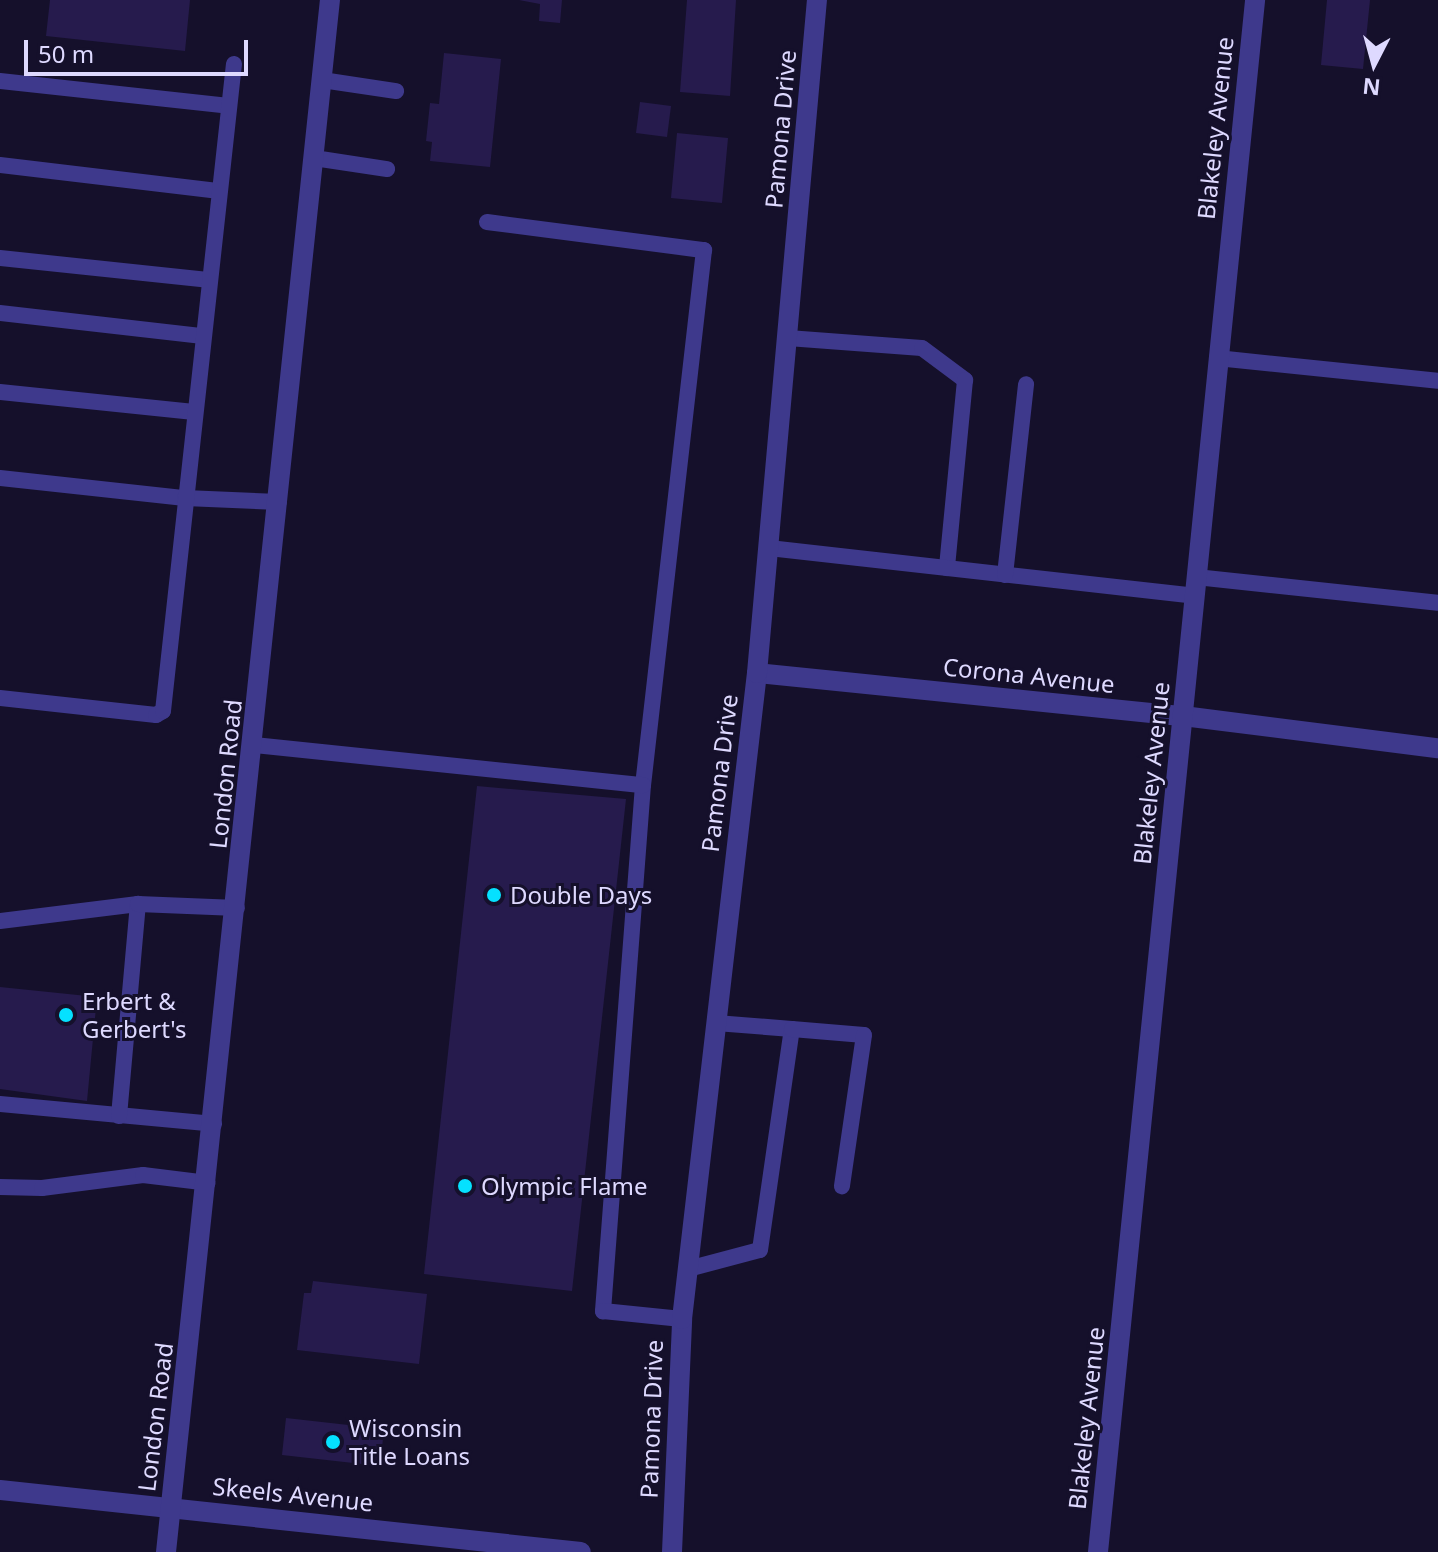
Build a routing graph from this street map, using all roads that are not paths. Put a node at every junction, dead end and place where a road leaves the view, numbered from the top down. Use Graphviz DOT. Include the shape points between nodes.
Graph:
graph roads {
  1 [pos="330,0"];
  2 [pos="817,0"];
  3 [pos="1255,0"];
  4 [pos="234,64"];
  5 [pos="322,80"];
  6 [pos="0,81"];
  7 [pos="396,91"];
  8 [pos="229,106"];
  9 [pos="314,158"];
  10 [pos="0,165"];
  11 [pos="387,169"];
  12 [pos="219,191"];
  13 [pos="487,222"];
  14 [pos="0,258"];
  15 [pos="208,280"];
  16 [pos="0,313"];
  17 [pos="203,336"];
  18 [pos="788,338"];
  19 [pos="1217,358"];
  20 [pos="1438,381"];
  21 [pos="1026,384"];
  22 [pos="0,392"];
  23 [pos="194,412"];
  24 [pos="0,478"];
  25 [pos="185,498"];
  26 [pos="279,502"];
  27 [pos="769,548"];
  28 [pos="947,568"];
  29 [pos="1005,575"];
  30 [pos="1195,586"];
  31 [pos="1438,603"];
  32 [pos="757,673"];
  33 [pos="0,698"];
  34 [pos="1183,716"];
  35 [pos="254,745"];
  36 [pos="1438,748"];
  37 [pos="643,785"];
  38 [pos="138,904"];
  39 [pos="237,908"];
  40 [pos="0,921"];
  41 [pos="716,1023"];
  42 [pos="792,1029"];
  43 [pos="0,1104"];
  44 [pos="119,1116"];
  45 [pos="214,1124"];
  46 [pos="208,1183"];
  47 [pos="842,1186"];
  48 [pos="0,1187"];
  49 [pos="688,1269"];
  50 [pos="682,1319"];
  51 [pos="0,1490"];
  52 [pos="171,1506"];
  53 [pos="166,1552"];
  54 [pos="581,1552"];
  55 [pos="672,1552"];
  56 [pos="1098,1552"];
  1 -- 5 [label="street, London Road"];
  2 -- 18 [label="street, Pamona Drive"];
  3 -- 19 [label="street, Blakeley Avenue"];
  4 -- 8 [label="lane"];
  5 -- 7 [label="lane"];
  5 -- 9 [label="street, London Road"];
  6 -- 8 [label="lane"];
  8 -- 12 [label="lane"];
  9 -- 11 [label="lane"];
  9 -- 26 [label="street, London Road"];
  10 -- 12 [label="lane"];
  12 -- 15 [label="lane"];
  13 -- 37 [label="lane" via="704,250"];
  14 -- 15 [label="lane"];
  15 -- 17 [label="lane"];
  16 -- 17 [label="lane"];
  17 -- 23 [label="lane"];
  18 -- 27 [label="street, Pamona Drive"];
  18 -- 28 [label="lane" via="922,348 965,380"];
  19 -- 20 [label="lane"];
  19 -- 30 [label="street, Blakeley Avenue"];
  21 -- 29 [label="lane"];
  22 -- 23 [label="lane"];
  23 -- 25 [label="lane"];
  24 -- 25 [label="lane"];
  25 -- 26 [label="lane"];
  25 -- 33 [label="lane" via="163,711 156,715"];
  26 -- 35 [label="street, London Road"];
  27 -- 28 [label="lane"];
  27 -- 32 [label="street, Pamona Drive"];
  28 -- 29 [label="lane"];
  29 -- 30 [label="lane"];
  30 -- 31 [label="lane"];
  30 -- 34 [label="street, Blakeley Avenue"];
  32 -- 34 [label="street, Corona Avenue"];
  32 -- 41 [label="street, Pamona Drive"];
  34 -- 36 [label="street, Corona Avenue"];
  34 -- 56 [label="street, Blakeley Avenue"];
  35 -- 37 [label="lane"];
  35 -- 39 [label="street, London Road"];
  37 -- 50 [label="lane" via="603,1311"];
  38 -- 39 [label="lane"];
  38 -- 40 [label="lane"];
  38 -- 44 [label="lane"];
  39 -- 45 [label="street, London Road"];
  41 -- 42 [label="lane"];
  41 -- 49 [label="street, Pamona Drive"];
  42 -- 47 [label="lane" via="864,1035"];
  42 -- 49 [label="lane" via="760,1250"];
  43 -- 44 [label="lane"];
  44 -- 45 [label="lane"];
  45 -- 46 [label="street, London Road"];
  46 -- 48 [label="lane" via="143,1175 42,1188"];
  46 -- 52 [label="street, London Road"];
  49 -- 50 [label="street, Pamona Drive"];
  50 -- 55 [label="street, Pamona Drive"];
  51 -- 52 [label="street, Skeels Avenue"];
  52 -- 53 [label="street, London Road"];
  52 -- 54 [label="street, Skeels Avenue"];
}
